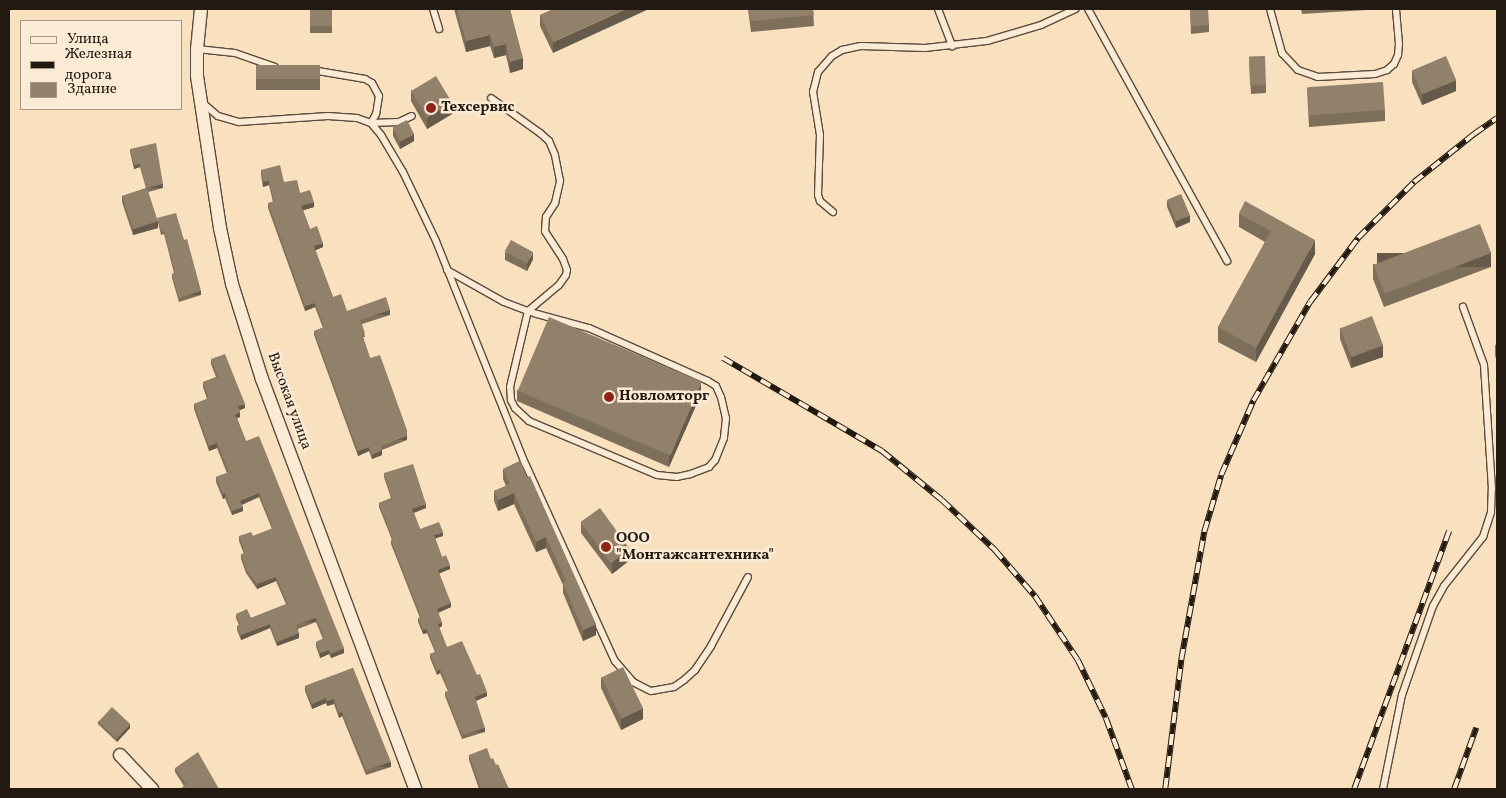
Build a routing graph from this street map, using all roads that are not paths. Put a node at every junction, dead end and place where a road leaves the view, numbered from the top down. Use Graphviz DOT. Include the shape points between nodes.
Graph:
graph roads {
  1 [pos="201,9"];
  2 [pos="433,9"];
  3 [pos="938,9"];
  4 [pos="1075,9"];
  5 [pos="1088,9"];
  6 [pos="1270,9"];
  7 [pos="1396,9"];
  8 [pos="439,29"];
  9 [pos="952,46"];
  10 [pos="196,49"];
  11 [pos="281,68"];
  12 [pos="305,69"];
  13 [pos="199,91"];
  14 [pos="491,98"];
  15 [pos="412,116"];
  16 [pos="371,123"];
  17 [pos="833,212"];
  18 [pos="1227,261"];
  19 [pos="448,270"];
  20 [pos="1463,307"];
  21 [pos="528,311"];
  22 [pos="748,577"];
  23 [pos="120,755"];
  24 [pos="152,789"];
  25 [pos="415,789"];
  26 [pos="1383,789"];
  1 -- 10 [label="street, Высокая улица"];
  2 -- 8 [label="lane"];
  3 -- 9 [label="lane"];
  4 -- 9 [label="lane" via="1012,36"];
  5 -- 18 [label="lane"];
  6 -- 7 [label="lane" via="1282,53 1298,70 1318,77 1375,74 1394,64 1399,44"];
  9 -- 17 [label="lane" via="861,46 842,50 823,64 814,81 813,92 820,135 817,189 820,201"];
  10 -- 11 [label="lane" via="235,53"];
  10 -- 13 [label="street, Высокая улица"];
  12 -- 16 [label="lane" via="334,72 372,83 378,96 376,114"];
  13 -- 16 [label="lane" via="210,111 233,121 344,116"];
  13 -- 25 [label="street, Высокая улица" via="220,228 235,292 262,379"];
  14 -- 21 [label="lane" via="549,141 558,170 558,193 546,217 545,231 566,264 566,275"];
  15 -- 16 [label="lane" via="392,123"];
  16 -- 19 [label="lane" via="403,172"];
  19 -- 21 [label="lane" via="487,294"];
  19 -- 22 [label="lane" via="533,480 615,660 632,682 651,691 674,687 684,680 711,646"];
  20 -- 26 [label="lane" via="1484,365 1491,512 1483,537 1444,586 1433,606 1402,695"];
  21 -- 21 [label="lane" via="589,328 716,386 726,418 724,438 715,460 709,467 691,474 677,477 657,475 521,415 511,400 510,387"];
  23 -- 24 [label="street"];
}
